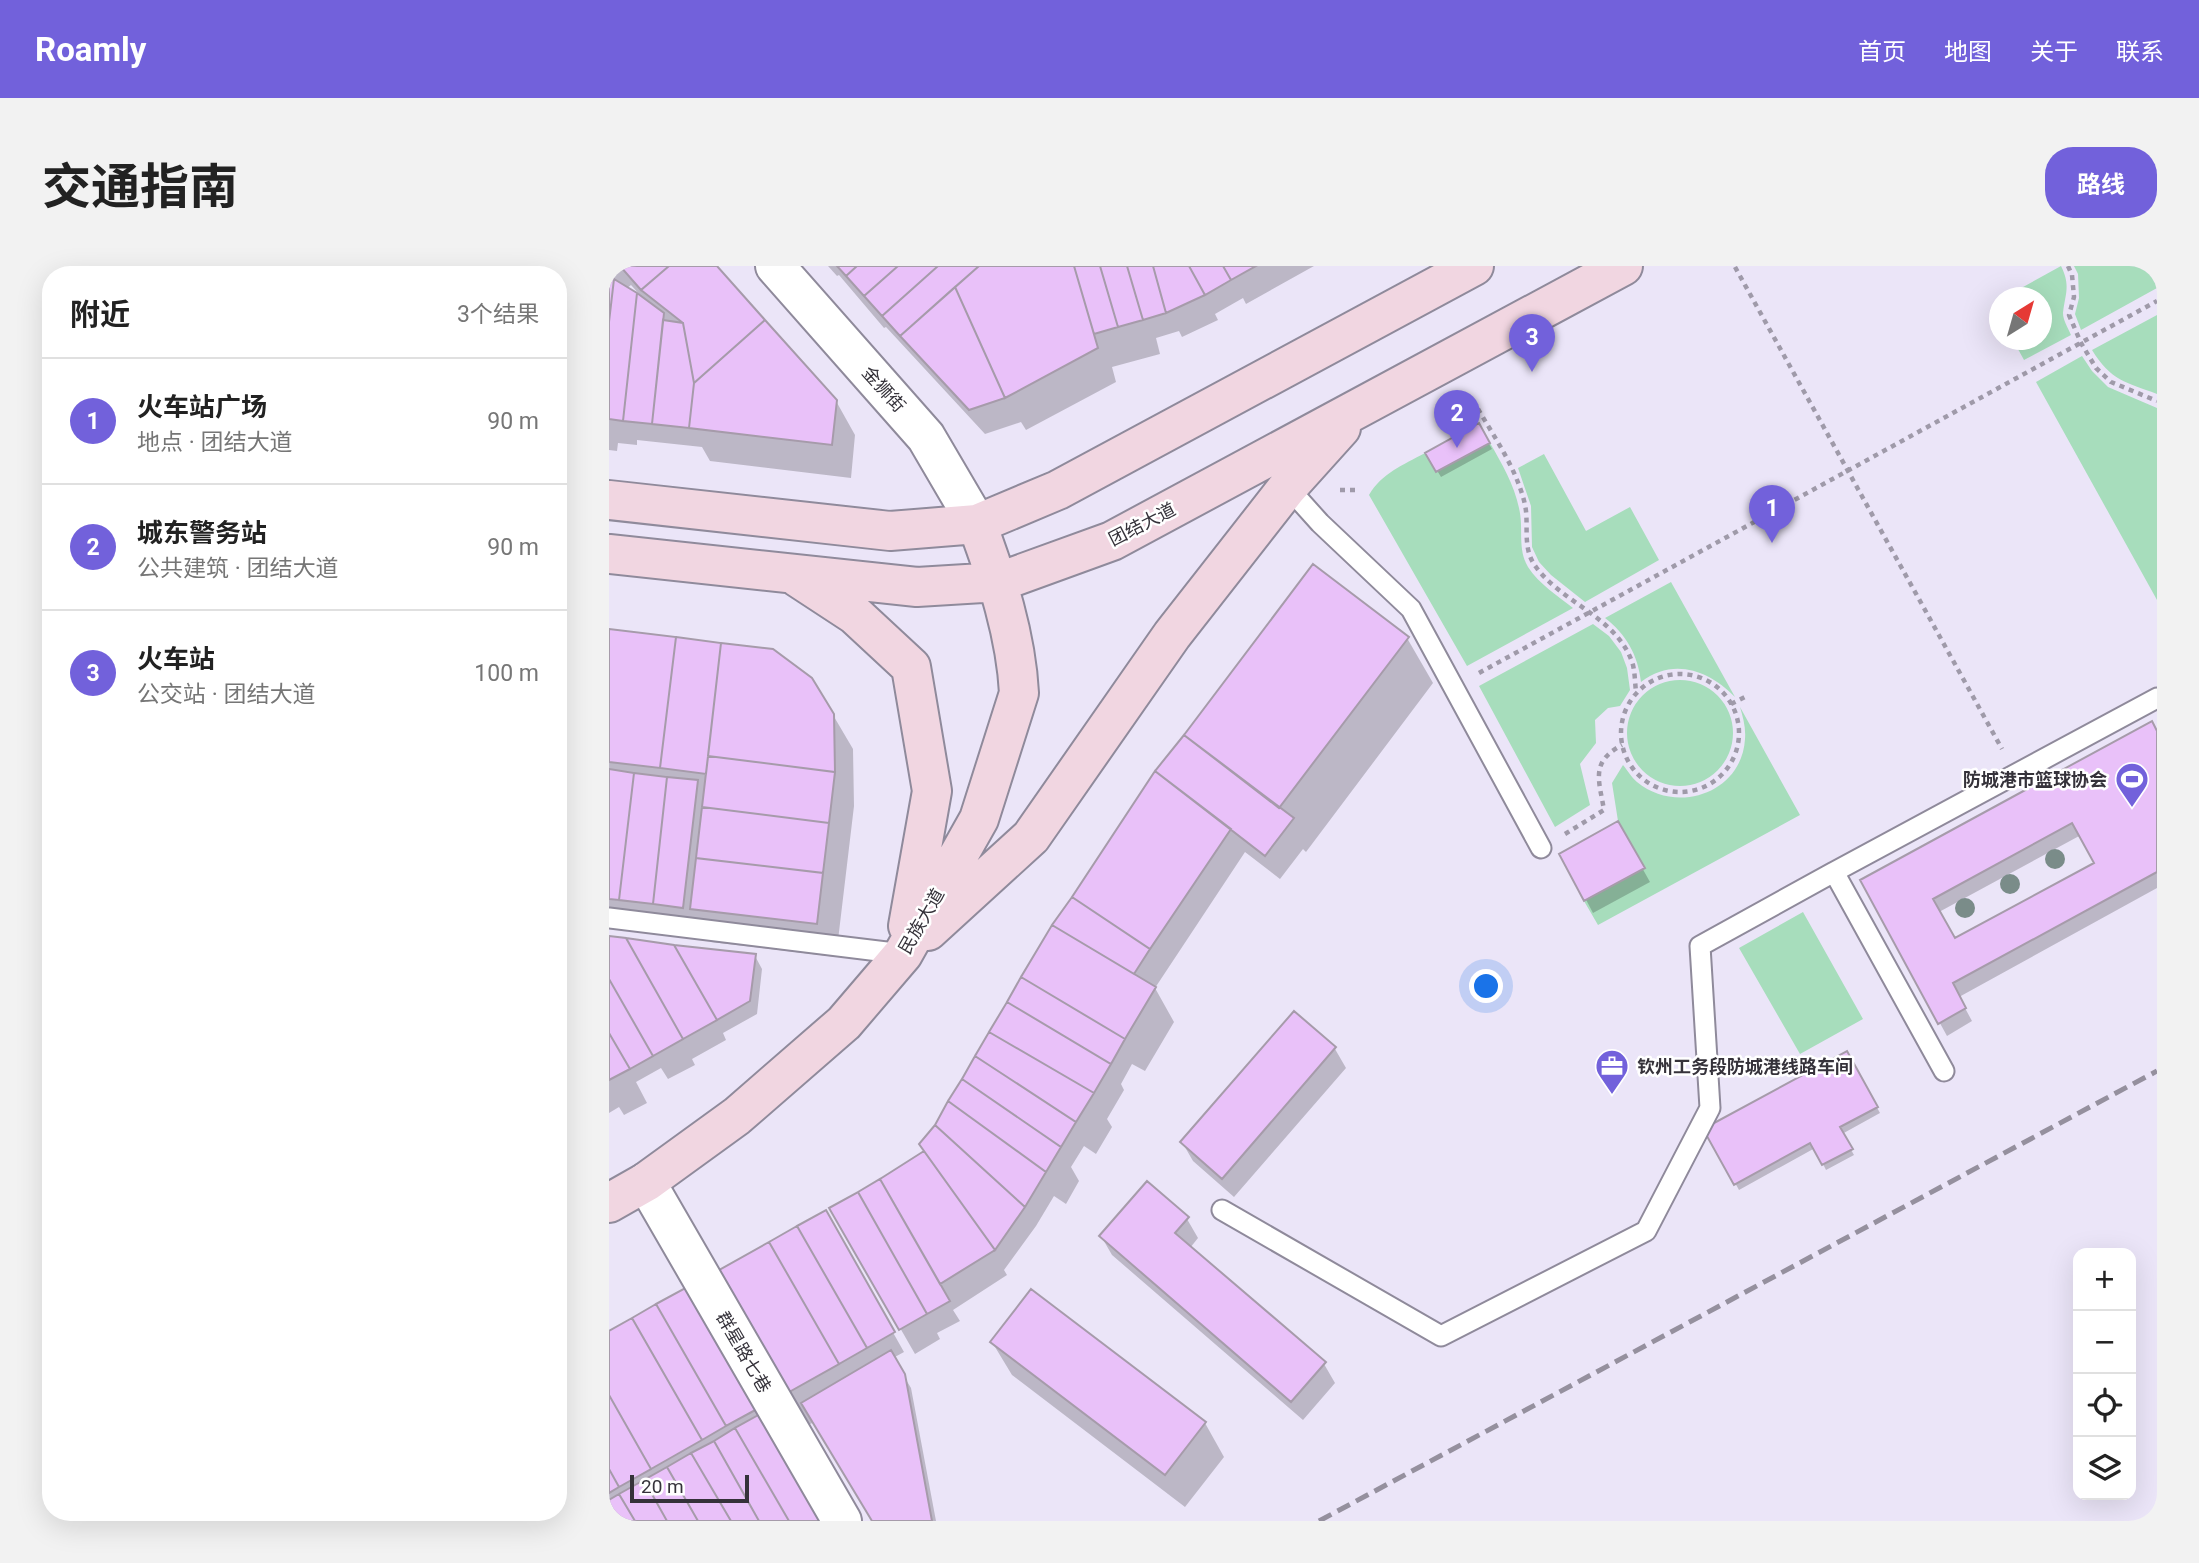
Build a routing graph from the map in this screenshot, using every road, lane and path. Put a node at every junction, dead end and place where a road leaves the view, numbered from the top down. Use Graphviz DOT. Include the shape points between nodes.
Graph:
graph roads {
  1 [pos="775,266"];
  2 [pos="1474,266"];
  3 [pos="1623,266"];
  4 [pos="2067,266"];
  5 [pos="1735,267"];
  6 [pos="2157,301"];
  7 [pos="2081,343"];
  8 [pos="2157,401"];
  9 [pos="1478,409"];
  10 [pos="1848,471"];
  11 [pos="1278,472"];
  12 [pos="609,500"];
  13 [pos="977,524"];
  14 [pos="609,554"];
  15 [pos="792,574"];
  16 [pos="999,582"];
  17 [pos="1589,613"];
  18 [pos="1454,687"];
  19 [pos="1636,693"];
  20 [pos="1745,697"];
  21 [pos="2157,698"];
  22 [pos="1731,704"];
  23 [pos="1622,745"];
  24 [pos="2016,774"];
  25 [pos="1541,848"];
  26 [pos="1834,872"];
  27 [pos="609,918"];
  28 [pos="903,954"];
  29 [pos="1944,1071"];
  30 [pos="646,1182"];
  31 [pos="609,1203"];
  32 [pos="1223,1210"];
  33 [pos="842,1521"];
  1 -- 13 [label="street, 金狮街" via="926,437"];
  2 -- 13 [label="main road" via="1058,490"];
  3 -- 11 [label="main road" via="1359,408"];
  4 -- 7 [label="path" via="2074,297 2069,315"];
  5 -- 10 [label="path"];
  6 -- 7 [label="path"];
  7 -- 8 [label="path" via="2111,382"];
  7 -- 10 [label="path"];
  9 -- 17 [label="path" via="1519,485 1526,507 1526,548 1534,565"];
  10 -- 17 [label="path"];
  10 -- 24 [label="path"];
  11 -- 16 [label="main road, 团结大道"];
  11 -- 18 [label="lane" via="1320,523 1411,609"];
  11 -- 28 [label="main road" via="1172,635 1031,837"];
  12 -- 13 [label="main road" via="890,531"];
  13 -- 16 [label="main road, 民族大道"];
  14 -- 15 [label="main road, 团结大道"];
  15 -- 16 [label="main road, 团结大道" via="917,587"];
  15 -- 28 [label="main road" via="855,615 911,667 932,790"];
  16 -- 28 [label="main road, 民族大道" via="1020,693 979,819"];
  17 -- 18 [label="path"];
  17 -- 19 [label="path" via="1614,632 1626,649"];
  18 -- 25 [label="lane"];
  19 -- 22 [label="path" via="1668,675 1686,674 1705,679"];
  19 -- 23 [label="path" via="1621,726"];
  20 -- 22 [label="path"];
  21 -- 24 [label="lane"];
  22 -- 23 [label="path" via="1739,740 1734,758 1724,774 1692,792 1656,787 1640,777"];
  23 -- 25 [label="path" via="1608,752 1598,770 1604,810"];
  24 -- 26 [label="lane"];
  26 -- 29 [label="lane"];
  26 -- 32 [label="lane" via="1700,946 1710,1108 1646,1231 1441,1336"];
  27 -- 28 [label="lane"];
  28 -- 30 [label="main road, 民族大道" via="844,1023 737,1116"];
  30 -- 31 [label="main road, 民族大道"];
  30 -- 33 [label="street, 群星路七巷"];
}
